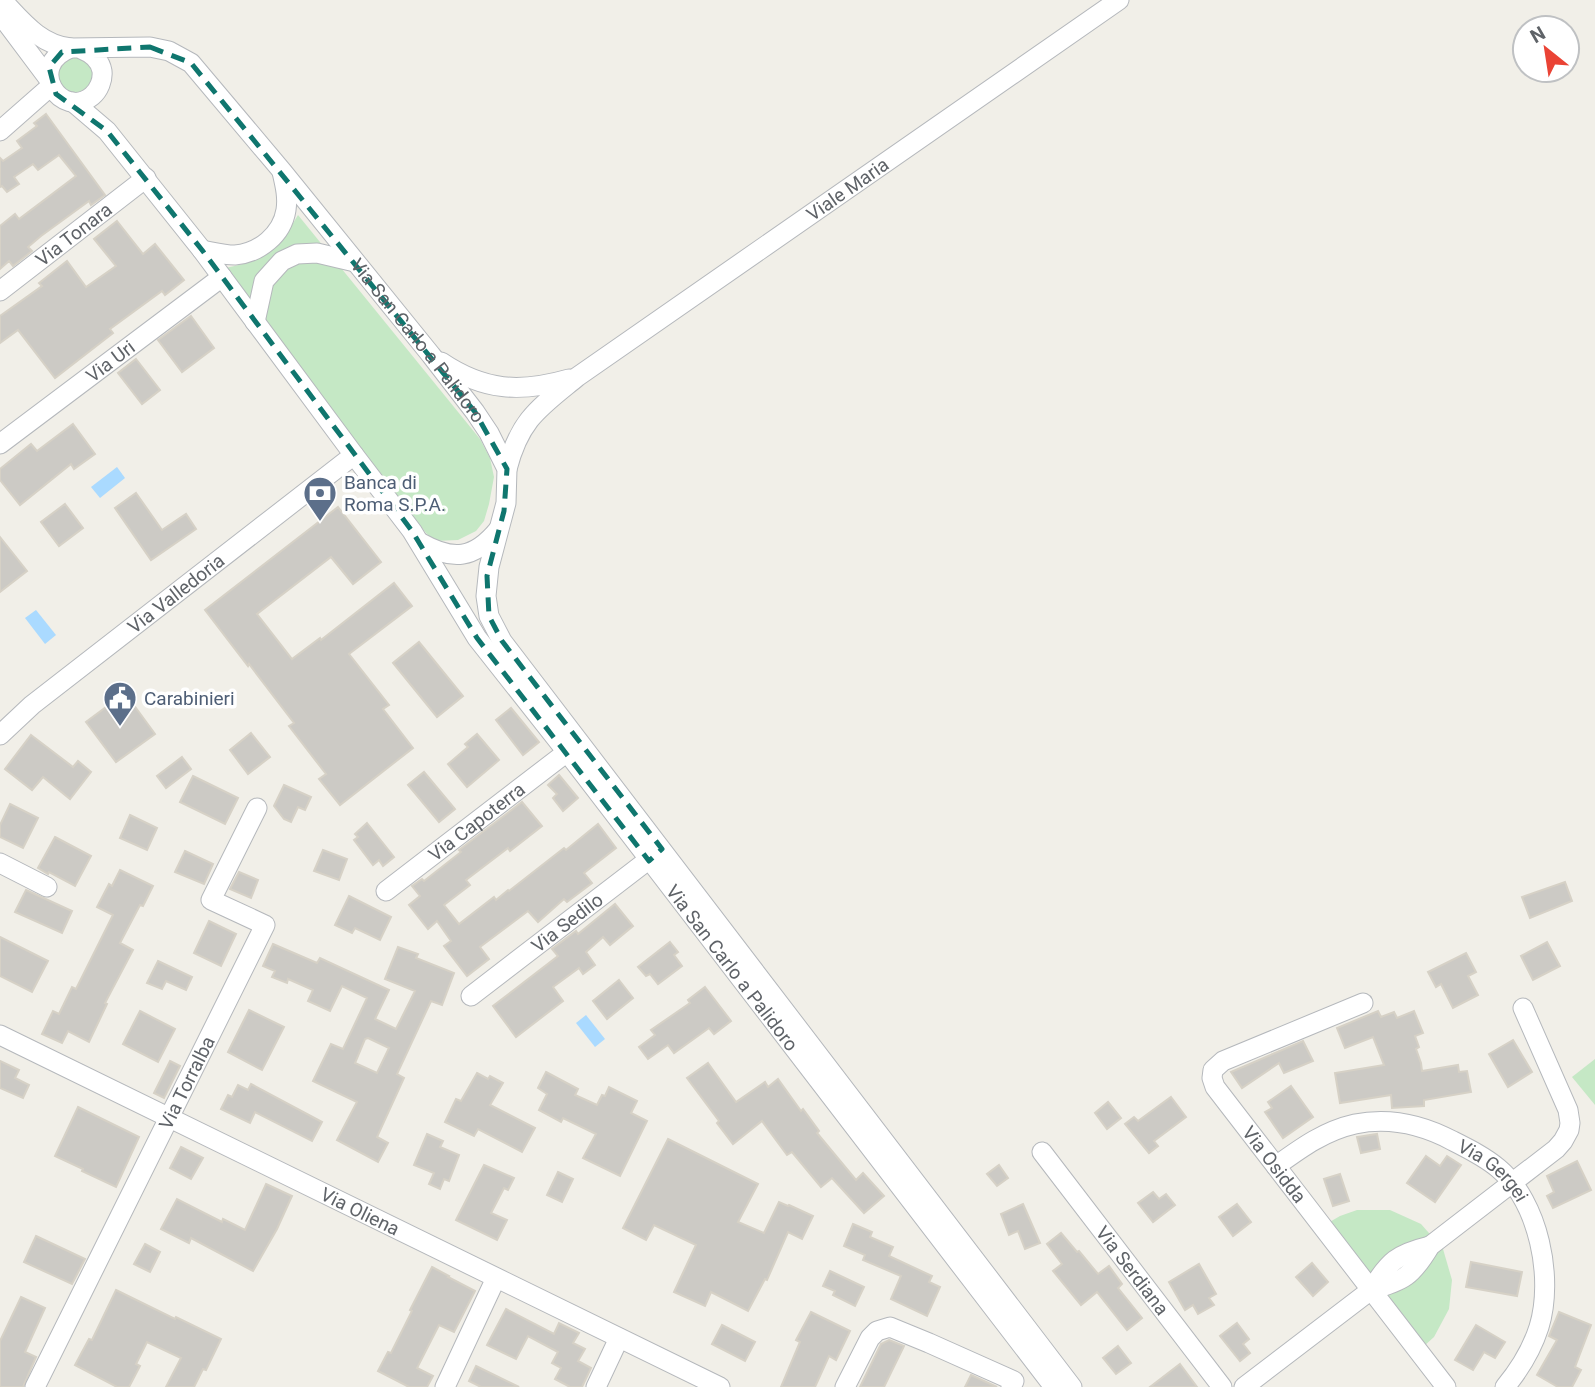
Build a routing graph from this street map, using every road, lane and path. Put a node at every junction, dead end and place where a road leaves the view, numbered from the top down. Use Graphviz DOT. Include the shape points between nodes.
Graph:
graph roads {
  1 [pos="2,0"];
  2 [pos="1119,0"];
  3 [pos="0,14"];
  4 [pos="76,48"];
  5 [pos="50,82"];
  6 [pos="73,102"];
  7 [pos="0,131"];
  8 [pos="282,171"];
  9 [pos="146,178"];
  10 [pos="202,250"];
  11 [pos="355,262"];
  12 [pos="222,277"];
  13 [pos="0,291"];
  14 [pos="255,322"];
  15 [pos="431,355"];
  16 [pos="577,377"];
  17 [pos="0,444"];
  18 [pos="354,455"];
  19 [pos="507,469"];
  20 [pos="499,530"];
  21 [pos="420,543"];
  22 [pos="0,735"];
  23 [pos="567,752"];
  24 [pos="257,808"];
  25 [pos="655,855"];
  26 [pos="0,863"];
  27 [pos="47,887"];
  28 [pos="386,891"];
  29 [pos="471,996"];
  30 [pos="1363,1003"];
  31 [pos="1523,1008"];
  32 [pos="0,1035"];
  33 [pos="169,1118"];
  34 [pos="1042,1152"];
  35 [pos="1276,1166"];
  36 [pos="1511,1182"];
  37 [pos="496,1278"];
  38 [pos="1371,1290"];
  39 [pos="619,1338"];
  40 [pos="1033,1358"];
  41 [pos="1013,1384"];
  42 [pos="35,1387"];
  43 [pos="444,1387"];
  44 [pos="596,1387"];
  45 [pos="720,1387"];
  46 [pos="845,1387"];
  47 [pos="1054,1387"];
  48 [pos="1072,1387"];
  49 [pos="1222,1387"];
  50 [pos="1244,1387"];
  51 [pos="1446,1387"];
  52 [pos="1505,1387"];
  1 -- 4 [label="street, Via San Carlo a Palidoro" via="49,43"];
  2 -- 16 [label="street, Viale Maria"];
  3 -- 5 [label="street"];
  4 -- 5 [label="street" via="54,58"];
  4 -- 6 [label="street" via="96,58 102,74 97,91"];
  4 -- 8 [label="street, Via San Carlo a Palidoro" via="150,47 187,59"];
  5 -- 6 [label="street" via="56,94"];
  5 -- 7 [label="street"];
  6 -- 9 [label="street, Via San Carlo a Palidoro" via="107,131"];
  8 -- 10 [label="street" via="285,212 271,239 242,254"];
  8 -- 11 [label="street, Via San Carlo a Palidoro"];
  9 -- 10 [label="street, Via San Carlo a Palidoro"];
  9 -- 13 [label="street, Via Tonara"];
  10 -- 12 [label="street, Via San Carlo a Palidoro"];
  11 -- 14 [label="street" via="317,253 282,261 264,281"];
  11 -- 15 [label="street, Via San Carlo a Palidoro"];
  12 -- 14 [label="street, Via San Carlo a Palidoro"];
  12 -- 17 [label="street, Via Uri"];
  14 -- 18 [label="street, Via San Carlo a Palidoro"];
  15 -- 16 [label="street, Viale Maria" via="457,372 498,386 534,387"];
  15 -- 19 [label="street, Via San Carlo a Palidoro" via="489,433"];
  16 -- 19 [label="street, Viale Maria" via="529,419 517,437"];
  18 -- 21 [label="street, Via San Carlo a Palidoro"];
  18 -- 22 [label="street, Via Valledoria" via="32,705"];
  19 -- 20 [label="street, Via San Carlo a Palidoro"];
  20 -- 21 [label="street" via="482,546 462,555"];
  20 -- 25 [label="street, Via San Carlo a Palidoro" via="487,576 492,624"];
  21 -- 23 [label="street, Via San Carlo a Palidoro" via="477,638"];
  23 -- 25 [label="street, Via San Carlo a Palidoro"];
  23 -- 28 [label="street, Via Capoterra"];
  24 -- 33 [label="street, Via Torralba" via="211,900 265,925"];
  25 -- 29 [label="street, Via Sedilo"];
  25 -- 40 [label="street, Via San Carlo a Palidoro"];
  25 -- 48 [label="street, Via San Carlo a Palidoro"];
  26 -- 27 [label="street"];
  30 -- 35 [label="street, Via Osidda" via="1223,1061 1213,1070 1215,1087"];
  31 -- 36 [label="street" via="1567,1104 1570,1123 1559,1146"];
  32 -- 33 [label="street, Via Oliena"];
  33 -- 37 [label="street, Via Oliena"];
  33 -- 42 [label="street, Via Torralba"];
  34 -- 49 [label="street, Via Serdiana"];
  35 -- 36 [label="street, Via Gergei" via="1325,1133 1381,1121 1443,1136 1472,1150"];
  35 -- 38 [label="street, Via Osidda"];
  36 -- 38 [label="street" via="1430,1246 1395,1259"];
  36 -- 52 [label="street, Via Gergei" via="1536,1229 1544,1282 1536,1335"];
  37 -- 39 [label="street, Via Oliena"];
  37 -- 43 [label="street"];
  38 -- 50 [label="street"];
  38 -- 51 [label="street, Via Osidda"];
  39 -- 44 [label="street"];
  39 -- 45 [label="street, Via Oliena"];
  40 -- 41 [label="street"];
  40 -- 47 [label="street, Via San Carlo a Palidoro"];
  41 -- 46 [label="street" via="887,1328 870,1339"];
}
